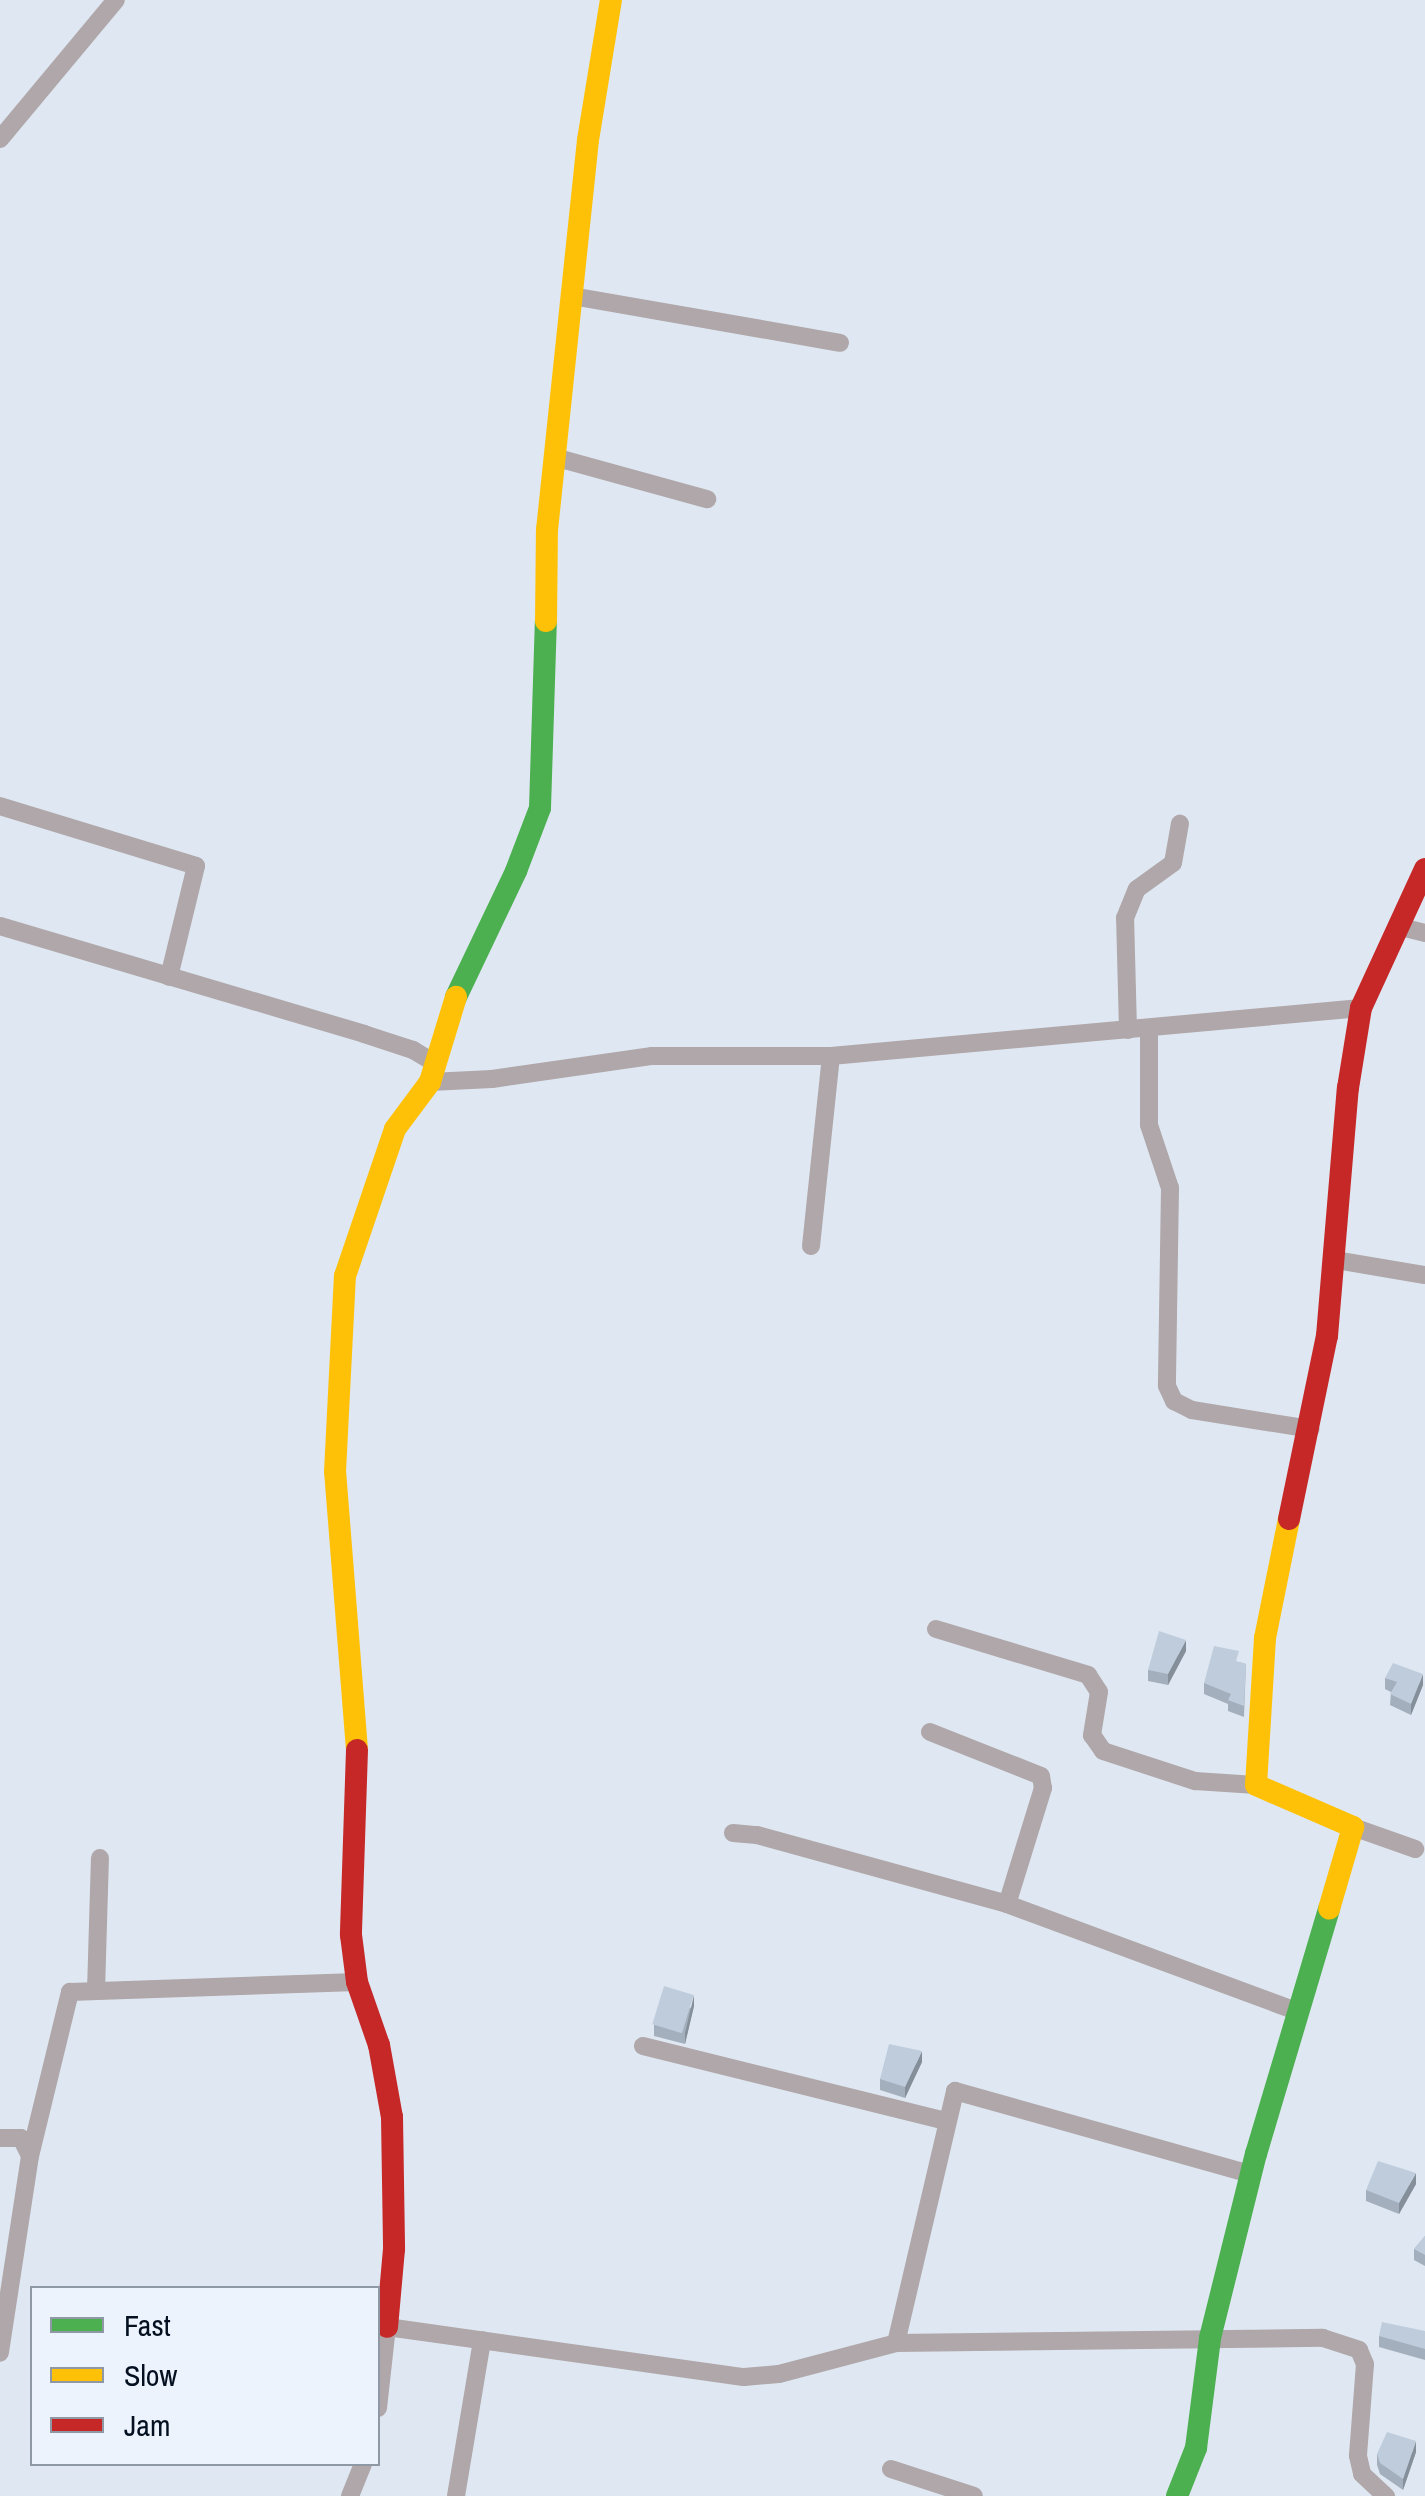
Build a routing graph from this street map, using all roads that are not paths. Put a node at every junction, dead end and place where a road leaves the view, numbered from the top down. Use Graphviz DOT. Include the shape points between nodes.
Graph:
graph roads {
  1 [pos="116,0"];
  2 [pos="611,0"];
  3 [pos="0,138"];
  4 [pos="572,296"];
  5 [pos="840,343"];
  6 [pos="554,457"];
  7 [pos="707,499"];
  8 [pos="0,806"];
  9 [pos="1180,824"];
  10 [pos="1425,870"];
  11 [pos="0,926"];
  12 [pos="1397,926"];
  13 [pos="1425,933"];
  14 [pos="170,978"];
  15 [pos="1361,1008"];
  16 [pos="1149,1028"];
  17 [pos="1128,1030"];
  18 [pos="831,1056"];
  19 [pos="433,1073"];
  20 [pos="811,1246"];
  21 [pos="1336,1260"];
  22 [pos="1425,1275"];
  23 [pos="1310,1428"];
  24 [pos="936,1629"];
  25 [pos="930,1732"];
  26 [pos="1256,1784"];
  27 [pos="1353,1827"];
  28 [pos="733,1833"];
  29 [pos="1416,1849"];
  30 [pos="100,1858"];
  31 [pos="1008,1904"];
  32 [pos="357,1982"];
  33 [pos="96,1991"];
  34 [pos="1299,2012"];
  35 [pos="643,2046"];
  36 [pos="947,2121"];
  37 [pos="0,2138"];
  38 [pos="30,2156"];
  39 [pos="1251,2174"];
  40 [pos="387,2327"];
  41 [pos="1210,2338"];
  42 [pos="482,2340"];
  43 [pos="896,2343"];
  44 [pos="0,2353"];
  45 [pos="380,2390"];
  46 [pos="362,2466"];
  47 [pos="891,2469"];
  48 [pos="350,2496"];
  49 [pos="456,2496"];
  50 [pos="974,2496"];
  51 [pos="1178,2496"];
  52 [pos="1386,2496"];
  1 -- 3 [label="street"];
  2 -- 4 [label="street"];
  4 -- 5 [label="street"];
  4 -- 6 [label="street"];
  6 -- 7 [label="street"];
  6 -- 19 [label="street" via="540,808 454,998"];
  8 -- 14 [label="street" via="196,866"];
  9 -- 17 [label="street" via="1173,863 1137,889 1124,918"];
  10 -- 12 [label="street"];
  11 -- 14 [label="street"];
  12 -- 13 [label="street"];
  12 -- 15 [label="street"];
  14 -- 19 [label="street" via="412,1050"];
  15 -- 16 [label="street"];
  15 -- 21 [label="street" via="1348,1088"];
  16 -- 17 [label="street"];
  16 -- 23 [label="street" via="1149,1126 1170,1188 1166,1386 1174,1401 1192,1410"];
  17 -- 18 [label="street"];
  18 -- 19 [label="street" via="652,1056 492,1079"];
  18 -- 20 [label="street"];
  19 -- 32 [label="street" via="395,1130 374,1183 345,1276 340,1330 335,1472 357,1749 351,1935"];
  21 -- 22 [label="street"];
  21 -- 23 [label="street"];
  23 -- 26 [label="street" via="1264,1638"];
  24 -- 26 [label="street" via="1088,1675 1099,1692 1092,1735 1103,1751 1195,1781"];
  25 -- 31 [label="street" via="1040,1776"];
  26 -- 27 [label="street"];
  27 -- 29 [label="street"];
  27 -- 34 [label="street"];
  28 -- 31 [label="street"];
  30 -- 33 [label="street"];
  31 -- 34 [label="street"];
  32 -- 33 [label="street"];
  32 -- 40 [label="street" via="379,2045 392,2117 394,2249"];
  33 -- 38 [label="street" via="70,1992"];
  34 -- 39 [label="street"];
  35 -- 36 [label="street"];
  36 -- 39 [label="street" via="955,2090"];
  36 -- 43 [label="street"];
  37 -- 38 [label="street" via="20,2138"];
  38 -- 44 [label="street"];
  39 -- 41 [label="street"];
  40 -- 42 [label="street"];
  40 -- 45 [label="street"];
  41 -- 43 [label="street"];
  41 -- 51 [label="street" via="1203,2418"];
  41 -- 52 [label="street" via="1323,2338 1360,2350 1365,2364 1358,2456 1362,2474"];
  42 -- 43 [label="street" via="744,2378"];
  42 -- 49 [label="street"];
  46 -- 48 [label="street"];
  47 -- 50 [label="street"];
}
